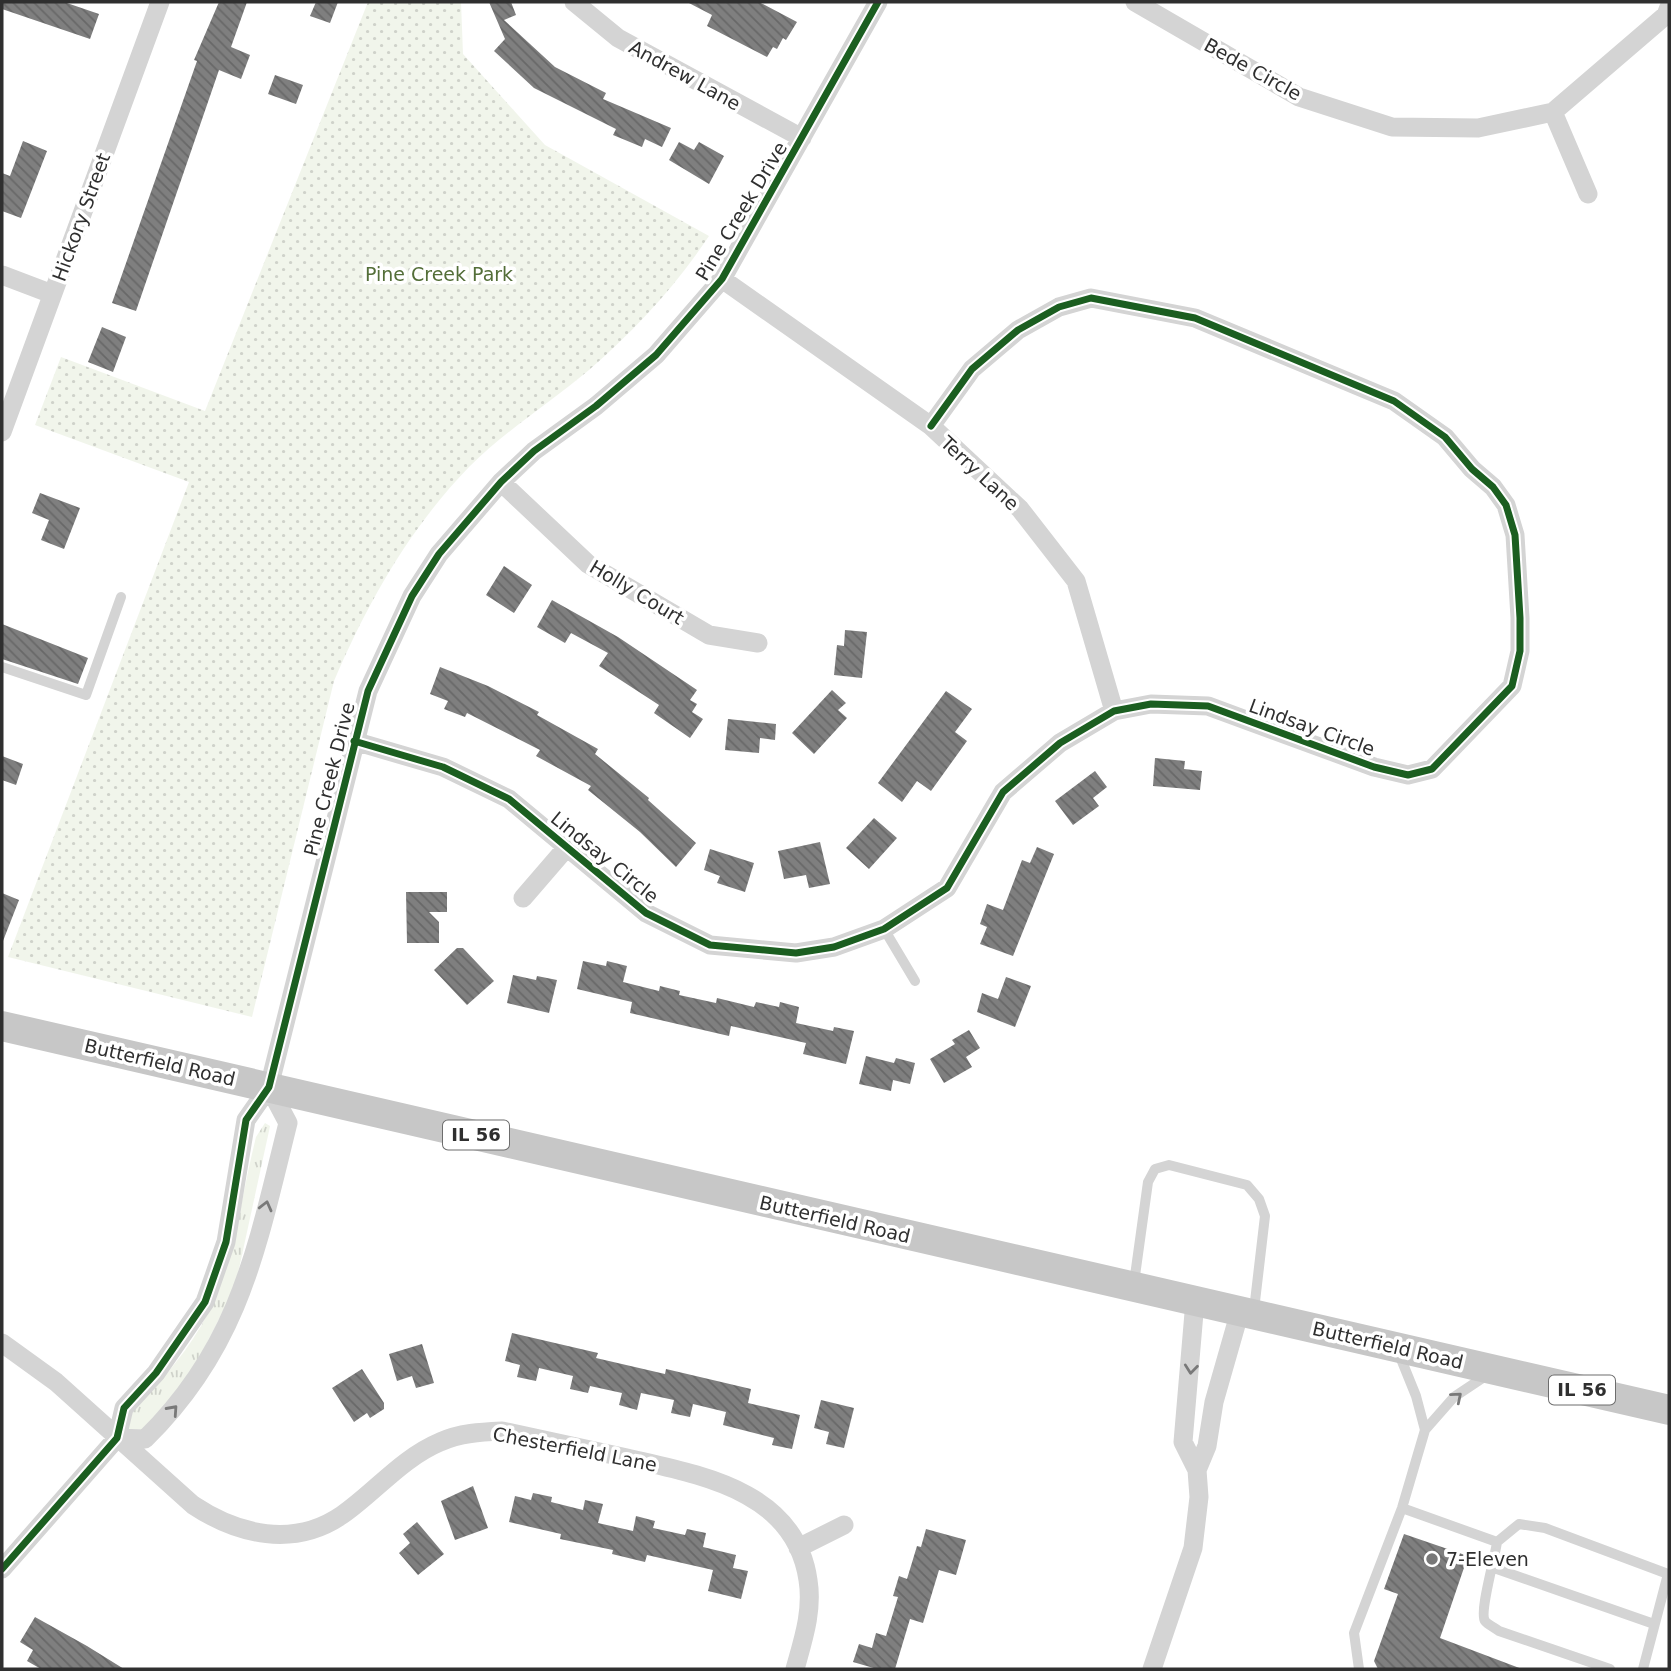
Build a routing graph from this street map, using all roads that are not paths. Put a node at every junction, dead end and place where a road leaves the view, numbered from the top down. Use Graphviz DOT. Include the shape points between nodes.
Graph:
graph roads {
  1 [pos="160,2"];
  2 [pos="574,2"];
  3 [pos="877,2"];
  4 [pos="1135,2"];
  5 [pos="1669,7"];
  6 [pos="1553,112"];
  7 [pos="802,138"];
  8 [pos="1588,194"];
  9 [pos="2,275"];
  10 [pos="722,279"];
  11 [pos="52,294"];
  12 [pos="931,426"];
  13 [pos="2,432"];
  14 [pos="501,482"];
  15 [pos="121,597"];
  16 [pos="758,643"];
  17 [pos="2,667"];
  18 [pos="1114,711"];
  19 [pos="354,741"];
  20 [pos="567,847"];
  21 [pos="523,898"];
  22 [pos="884,929"];
  23 [pos="915,981"];
  24 [pos="2,1026"];
  25 [pos="269,1087"];
  26 [pos="1133,1287"];
  27 [pos="1195,1301"];
  28 [pos="1247,1313"];
  29 [pos="2,1343"];
  30 [pos="1397,1347"];
  31 [pos="1495,1370"];
  32 [pos="1669,1410"];
  33 [pos="1424,1430"];
  34 [pos="117,1438"];
  35 [pos="1197,1470"];
  36 [pos="1402,1508"];
  37 [pos="844,1525"];
  38 [pos="1497,1542"];
  39 [pos="797,1548"];
  40 [pos="1494,1568"];
  41 [pos="2,1569"];
  42 [pos="1654,1624"];
  43 [pos="795,1669"];
  44 [pos="1153,1669"];
  45 [pos="1359,1669"];
  46 [pos="1609,1669"];
  47 [pos="1643,1669"];
  1 -- 11 [label="street, Hickory Street"];
  2 -- 7 [label="street, Andrew Lane" via="618,38"];
  3 -- 7 [label="street, Pine Creek Drive"];
  4 -- 6 [label="street, Bede Circle" via="1299,97 1392,127 1478,128"];
  5 -- 6 [label="street, Bede Circle" via="1666,15"];
  6 -- 8 [label="street"];
  7 -- 10 [label="street, Pine Creek Drive"];
  9 -- 11 [label="street"];
  10 -- 12 [label="street, Terry Lane"];
  10 -- 14 [label="street, Pine Creek Drive" via="656,355"];
  11 -- 13 [label="street, Hickory Street"];
  12 -- 18 [label="street, Terry Lane" via="1020,509 1076,581"];
  12 -- 18 [label="street, Lindsay Circle" via="972,369 1018,330 1059,307 1091,299 1119,302 1195,318 1394,401 1445,437 1506,505 1517,562 1517,673 1504,697 1432,769 1399,774 1208,706 1152,705"];
  14 -- 16 [label="street, Holly Court" via="589,565 709,635"];
  14 -- 19 [label="street, Pine Creek Drive" via="439,554 412,596 368,691"];
  15 -- 17 [label="lane" via="86,695"];
  18 -- 22 [label="street, Lindsay Circle" via="1060,743 1003,792 947,888"];
  19 -- 20 [label="street, Lindsay Circle" via="443,767 509,799"];
  19 -- 25 [label="street, Pine Creek Drive"];
  20 -- 21 [label="street"];
  20 -- 22 [label="street, Lindsay Circle" via="646,913 710,945 796,953 834,947"];
  22 -- 23 [label="lane"];
  24 -- 25 [label="main road, Butterfield Road / IL 56"];
  25 -- 26 [label="main road, Butterfield Road / IL 56"];
  25 -- 34 [label="street, Pine Creek Drive" via="246,1119 226,1242 209,1293 171,1353 124,1408"];
  34 -- 25 [label="street, one-way" via="145,1439 176,1409 222,1336 243,1291 288,1123"];
  26 -- 27 [label="main road, Butterfield Road / IL 56"];
  26 -- 28 [label="lane" via="1148,1182 1155,1169 1169,1165 1247,1185 1259,1199 1265,1216"];
  27 -- 28 [label="main road, Butterfield Road / IL 56"];
  27 -- 35 [label="street, one-way" via="1183,1442"];
  28 -- 30 [label="main road, Butterfield Road / IL 56"];
  28 -- 35 [label="street" via="1214,1402 1207,1446"];
  29 -- 34 [label="street, Chesterfield Lane" via="56,1382"];
  30 -- 31 [label="main road, Butterfield Road / IL 56"];
  30 -- 33 [label="lane"];
  31 -- 32 [label="main road, Butterfield Road / IL 56"];
  33 -- 31 [label="lane, one-way" via="1454,1397"];
  33 -- 36 [label="lane"];
  34 -- 39 [label="street, Chesterfield Lane" via="215,1520 260,1534 279,1535 324,1525 440,1441 472,1432 502,1431 728,1484 770,1511"];
  34 -- 41 [label="street, Pine Creek Drive"];
  35 -- 44 [label="street" via="1193,1548"];
  36 -- 38 [label="lane"];
  36 -- 45 [label="lane" via="1354,1633"];
  37 -- 39 [label="street"];
  38 -- 40 [label="lane"];
  38 -- 42 [label="lane" via="1519,1524 1545,1528 1668,1574"];
  39 -- 43 [label="street, Chesterfield Lane" via="808,1579 809,1604"];
  40 -- 42 [label="lane"];
  40 -- 46 [label="lane" via="1481,1607 1485,1621 1499,1631"];
  42 -- 47 [label="lane"];
}
